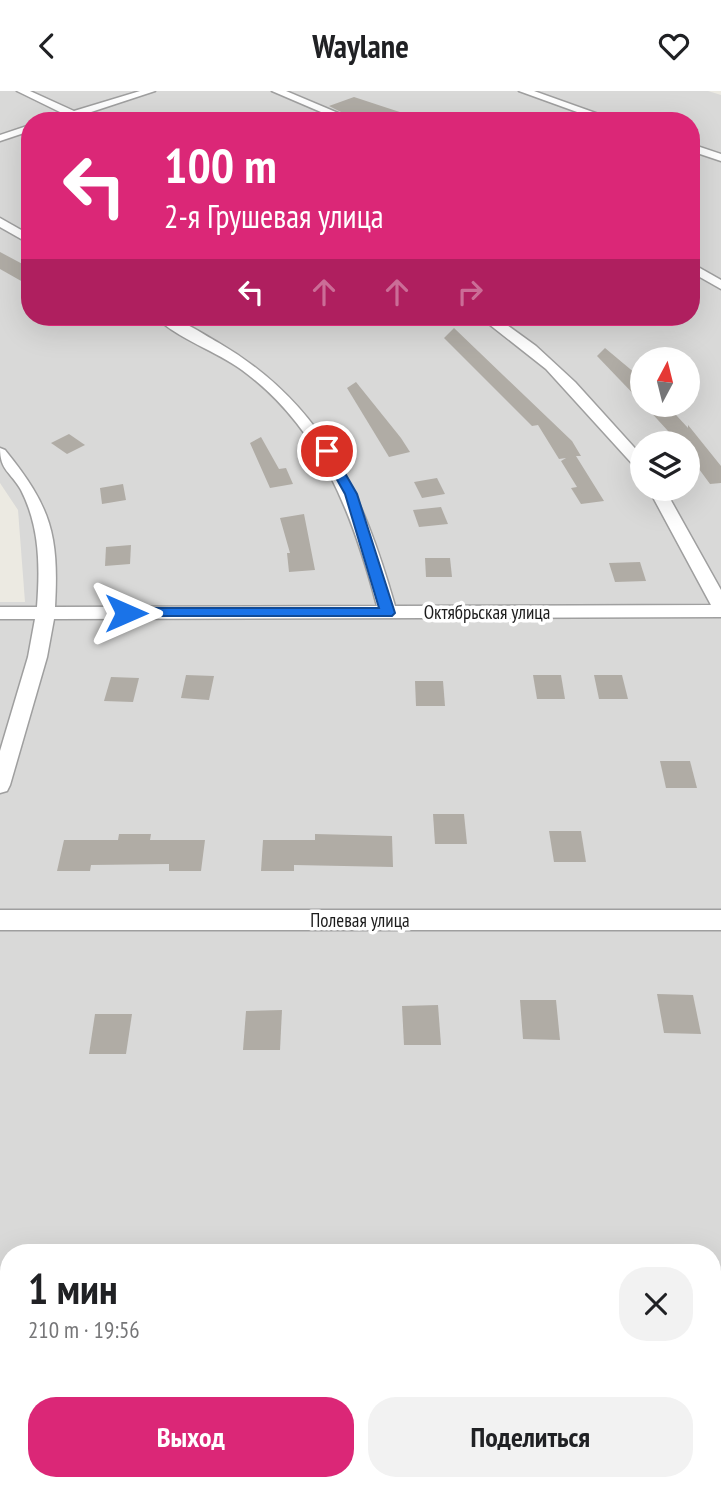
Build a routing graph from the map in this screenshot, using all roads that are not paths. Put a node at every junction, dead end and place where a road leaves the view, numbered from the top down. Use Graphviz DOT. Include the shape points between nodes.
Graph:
graph roads {
  1 [pos="22,91"];
  2 [pos="150,91"];
  3 [pos="276,91"];
  4 [pos="524,91"];
  5 [pos="67,112"];
  6 [pos="83,112"];
  7 [pos="329,112"];
  8 [pos="586,112"];
  9 [pos="21,131"];
  10 [pos="0,138"];
  11 [pos="700,151"];
  12 [pos="721,158"];
  13 [pos="0,222"];
  14 [pos="21,235"];
  15 [pos="700,272"];
  16 [pos="721,285"];
  17 [pos="178,326"];
  18 [pos="502,326"];
  19 [pos="630,452"];
  20 [pos="0,453"];
  21 [pos="663,501"];
  22 [pos="721,605"];
  23 [pos="721,611"];
  24 [pos="0,613"];
  25 [pos="48,613"];
  26 [pos="388,613"];
  27 [pos="0,785"];
  28 [pos="0,920"];
  29 [pos="721,920"];
  1 -- 5 [label="street"];
  2 -- 6 [label="street"];
  3 -- 7 [label="street"];
  4 -- 8 [label="street"];
  9 -- 10 [label="street"];
  11 -- 12 [label="street"];
  13 -- 14 [label="street"];
  15 -- 16 [label="street"];
  17 -- 26 [label="street" via="254,373 306,422 351,494"];
  18 -- 19 [label="street" via="559,372"];
  20 -- 25 [label="street" via="16,468 45,523"];
  21 -- 22 [label="street"];
  23 -- 26 [label="street, Октябрьская улица"];
  24 -- 25 [label="street, Октябрьская улица"];
  25 -- 26 [label="street, Октябрьская улица"];
  25 -- 27 [label="street"];
  28 -- 29 [label="street, Полевая улица"];
}
